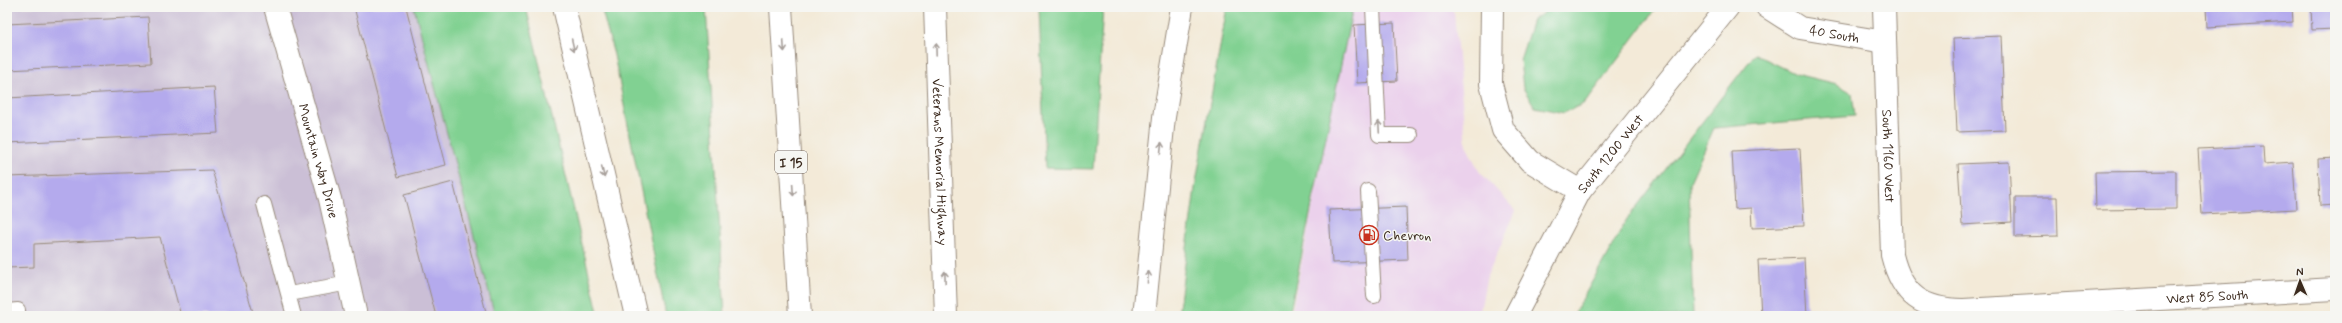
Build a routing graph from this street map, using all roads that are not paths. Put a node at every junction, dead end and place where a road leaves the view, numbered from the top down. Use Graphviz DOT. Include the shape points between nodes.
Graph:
graph roads {
  1 [pos="275,7"];
  2 [pos="564,7"];
  3 [pos="781,7"];
  4 [pos="935,7"];
  5 [pos="1182,7"];
  6 [pos="1373,7"];
  7 [pos="1492,7"];
  8 [pos="1728,7"];
  9 [pos="1767,7"];
  10 [pos="1884,7"];
  11 [pos="1885,42"];
  12 [pos="1411,135"];
  13 [pos="1368,191"];
  14 [pos="1580,191"];
  15 [pos="264,204"];
  16 [pos="350,283"];
  17 [pos="2335,290"];
  18 [pos="289,294"];
  19 [pos="1374,296"];
  20 [pos="1915,298"];
  21 [pos="7,311"];
  22 [pos="18,316"];
  23 [pos="294,316"];
  24 [pos="356,316"];
  25 [pos="636,316"];
  26 [pos="800,316"];
  27 [pos="946,316"];
  28 [pos="1144,316"];
  29 [pos="1515,316"];
  1 -- 16 [label="main road, Mountain Way Drive" via="330,199"];
  2 -- 25 [label="main road, one-way"];
  3 -- 26 [label="main road, I 15, one-way"];
  27 -- 4 [label="main road, Veterans Memorial Highway, one-way"];
  28 -- 5 [label="main road, one-way" via="1164,117"];
  12 -- 6 [label="lane, one-way" via="1379,135"];
  7 -- 14 [label="main road" via="1491,84 1503,130 1530,161"];
  8 -- 14 [label="main road, South 1200 West"];
  9 -- 11 [label="main road, 40 South" via="1800,28"];
  10 -- 11 [label="main road, South 1160 West"];
  11 -- 20 [label="main road, South 1160 West" via="1892,255 1896,271"];
  13 -- 19 [label="lane"];
  14 -- 29 [label="main road, South 1200 West"];
  15 -- 18 [label="lane"];
  16 -- 18 [label="lane"];
  16 -- 24 [label="main road, Mountain Way Drive"];
  17 -- 20 [label="main road, West 85 South" via="1963,310 1944,310"];
  18 -- 23 [label="lane"];
  21 -- 22 [label="lane" via="18,310"];
}
